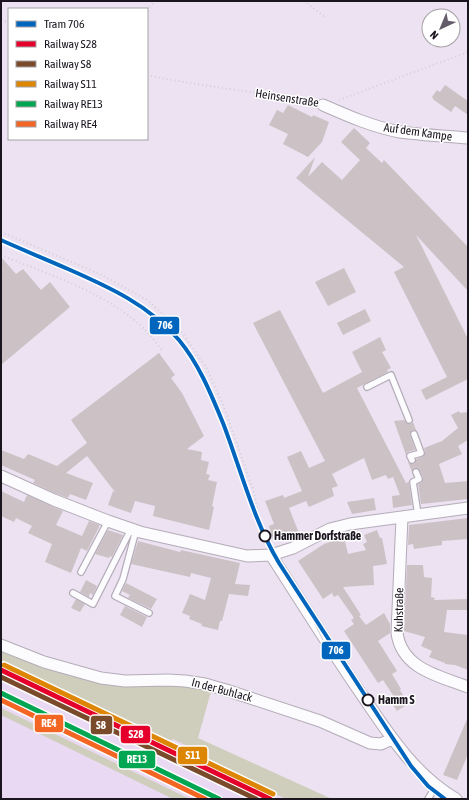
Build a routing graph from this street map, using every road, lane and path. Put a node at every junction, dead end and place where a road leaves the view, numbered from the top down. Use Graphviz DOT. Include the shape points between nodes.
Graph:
graph roads {
  1 [pos="155,1"];
  2 [pos="304,1"];
  3 [pos="148,9"];
  4 [pos="325,17"];
  5 [pos="468,52"];
  6 [pos="148,75"];
  7 [pos="323,105"];
  8 [pos="468,138"];
  9 [pos="1,232"];
  10 [pos="1,255"];
  11 [pos="163,352"];
  12 [pos="367,387"];
  13 [pos="409,420"];
  14 [pos="414,434"];
  15 [pos="412,460"];
  16 [pos="416,472"];
  17 [pos="1,476"];
  18 [pos="468,508"];
  19 [pos="418,514"];
  20 [pos="402,517"];
  21 [pos="108,521"];
  22 [pos="134,530"];
  23 [pos="271,555"];
  24 [pos="81,572"];
  25 [pos="73,593"];
  26 [pos="149,613"];
  27 [pos="1,645"];
  28 [pos="468,687"];
  29 [pos="392,739"];
  30 [pos="436,786"];
  31 [pos="428,799"];
  32 [pos="456,799"];
  1 -- 3 [label="path"];
  2 -- 4 [label="path"];
  5 -- 7 [label="path, Heinsenstraße"];
  6 -- 7 [label="path, Heinsenstraße"];
  7 -- 8 [label="street, Auf dem Kampe" via="385,129"];
  9 -- 23 [label="path" via="102,275 147,300 182,333 206,367 224,407 254,492 263,538"];
  10 -- 11 [label="path" via="107,302 142,326"];
  12 -- 13 [label="lane" via="391,375"];
  14 -- 15 [label="lane" via="421,453 410,456"];
  16 -- 19 [label="lane" via="419,479 413,482"];
  17 -- 21 [label="street"];
  18 -- 19 [label="street"];
  19 -- 20 [label="street"];
  20 -- 23 [label="street" via="330,529 293,548"];
  20 -- 28 [label="street, Kuhstraße" via="398,642 418,667"];
  21 -- 22 [label="street"];
  21 -- 24 [label="lane"];
  22 -- 23 [label="street" via="247,556"];
  22 -- 25 [label="lane" via="93,604"];
  22 -- 26 [label="lane" via="123,579 115,596"];
  23 -- 29 [label="street"];
  27 -- 29 [label="street, In der Buhlack" via="44,662 101,678 205,684 320,721 370,743 381,744"];
  29 -- 30 [label="street"];
  30 -- 31 [label="lane"];
  30 -- 32 [label="street"];
}
